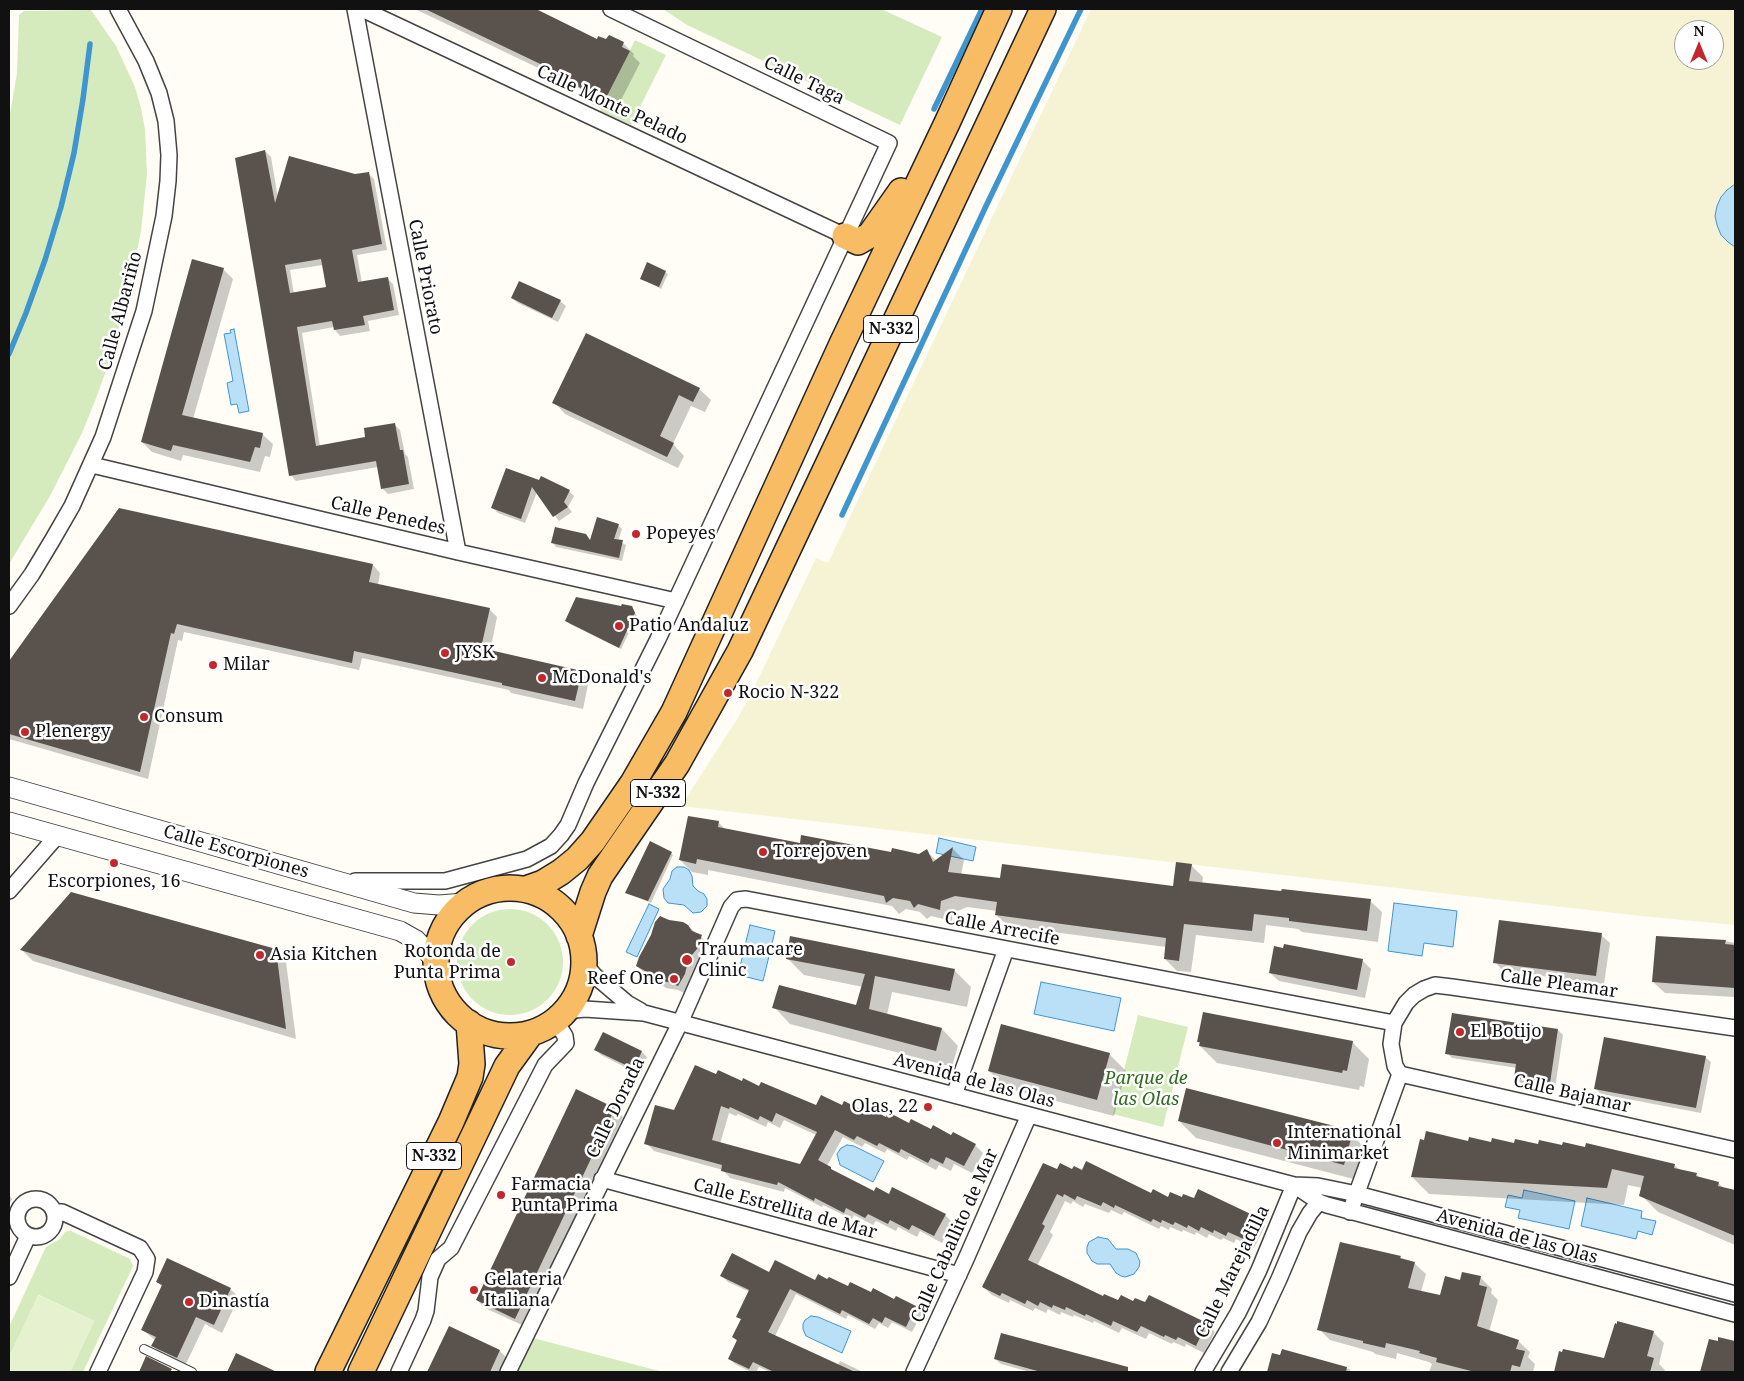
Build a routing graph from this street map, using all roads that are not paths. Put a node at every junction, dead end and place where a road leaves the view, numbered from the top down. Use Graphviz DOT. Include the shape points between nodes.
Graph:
graph roads {
  1 [pos="118,9"];
  2 [pos="355,9"];
  3 [pos="362,9"];
  4 [pos="611,9"];
  5 [pos="999,9"];
  6 [pos="1043,9"];
  7 [pos="947,123"];
  8 [pos="845,236"];
  9 [pos="92,465"];
  10 [pos="458,552"];
  11 [pos="676,601"];
  12 [pos="9,606"];
  13 [pos="9,787"];
  14 [pos="9,822"];
  15 [pos="58,836"];
  16 [pos="333,880"];
  17 [pos="526,889"];
  18 [pos="9,891"];
  19 [pos="465,903"];
  20 [pos="580,936"];
  21 [pos="1006,949"];
  22 [pos="436,961"];
  23 [pos="584,963"];
  24 [pos="644,1013"];
  25 [pos="560,1016"];
  26 [pos="469,1023"];
  27 [pos="680,1023"];
  28 [pos="1394,1023"];
  29 [pos="1735,1028"];
  30 [pos="530,1033"];
  31 [pos="1400,1074"];
  32 [pos="954,1095"];
  33 [pos="1029,1115"];
  34 [pos="1735,1150"];
  35 [pos="602,1179"];
  36 [pos="1294,1185"];
  37 [pos="1357,1194"];
  38 [pos="1319,1202"];
  39 [pos="55,1212"];
  40 [pos="1350,1212"];
  41 [pos="9,1233"];
  42 [pos="27,1238"];
  43 [pos="959,1275"];
  44 [pos="9,1277"];
  45 [pos="1735,1294"];
  46 [pos="1735,1314"];
  47 [pos="344,1337"];
  48 [pos="144,1350"];
  49 [pos="98,1372"];
  50 [pos="192,1372"];
  51 [pos="313,1372"];
  52 [pos="328,1372"];
  53 [pos="361,1372"];
  54 [pos="399,1372"];
  55 [pos="508,1372"];
  56 [pos="914,1372"];
  57 [pos="1203,1372"];
  58 [pos="1229,1372"];
  1 -- 9 [label="street, Calle Albariño" via="159,93 166,121 168,181 144,311"];
  2 -- 10 [label="street, Calle Priorato"];
  3 -- 8 [label="street, Calle Monte Pelado"];
  4 -- 8 [label="street, Calle Taga" via="889,143"];
  5 -- 7 [label="highway, N-332"];
  6 -- 20 [label="highway, N-332" via="740,651 677,764 600,876 592,892"];
  7 -- 8 [label="highway" via="870,235 858,242"];
  7 -- 17 [label="highway, N-332" via="838,352 674,712 633,783 593,840 561,872"];
  8 -- 11 [label="street"];
  9 -- 10 [label="street, Calle Penedes"];
  9 -- 12 [label="street, Calle Albariño" via="54,539"];
  10 -- 11 [label="street, Calle Penedes"];
  11 -- 16 [label="street" via="568,825 551,846 526,859 446,881"];
  13 -- 16 [label="street, Calle Escorpiones"];
  14 -- 15 [label="street, Calle Escorpiones"];
  15 -- 18 [label="street"];
  15 -- 22 [label="street, Calle Escorpiones" via="400,932 416,940"];
  16 -- 19 [label="street, Calle Escorpiones" via="414,903"];
  17 -- 19 [label="highway, N-332" via="494,889"];
  17 -- 20 [label="highway, N-332" via="553,901 564,911"];
  19 -- 22 [label="highway, N-332" via="444,929"];
  20 -- 23 [label="highway, N-332"];
  21 -- 27 [label="street, Calle Arrecife" via="737,900 730,907"];
  21 -- 28 [label="street, Calle Arrecife"];
  21 -- 32 [label="street"];
  22 -- 26 [label="highway, N-332" via="442,992 450,1006"];
  23 -- 24 [label="street, Avenida de las Olas" via="627,1003"];
  23 -- 25 [label="highway, N-332" via="582,981 575,997"];
  24 -- 25 [label="street, Avenida de las Olas" via="585,1010"];
  24 -- 27 [label="street, Avenida de las Olas"];
  25 -- 30 [label="highway, N-332"];
  25 -- 54 [label="street" via="566,1043 545,1065 452,1248 438,1259 430,1277 423,1320"];
  26 -- 30 [label="highway, N-332" via="499,1035"];
  26 -- 47 [label="highway, N-332" via="470,1077 451,1122"];
  27 -- 32 [label="street, Avenida de las Olas"];
  27 -- 35 [label="street, Calle Dorada"];
  28 -- 29 [label="street, Calle Pleamar" via="1414,995 1435,985"];
  28 -- 31 [label="street" via="1390,1044"];
  30 -- 53 [label="highway, N-332" via="508,1066"];
  31 -- 34 [label="street, Calle Bajamar"];
  31 -- 37 [label="street"];
  32 -- 33 [label="street, Avenida de las Olas"];
  33 -- 36 [label="street, Avenida de las Olas"];
  33 -- 43 [label="street, Calle Caballito de Mar"];
  35 -- 43 [label="street, Calle Estrellita de Mar"];
  35 -- 55 [label="street, Calle Dorada"];
  36 -- 37 [label="street, Avenida de las Olas"];
  36 -- 38 [label="street, Avenida de las Olas"];
  36 -- 57 [label="street, Calle Marejadilla" via="1246,1297"];
  37 -- 40 [label="street"];
  37 -- 45 [label="street, Avenida de las Olas"];
  38 -- 40 [label="street, Avenida de las Olas"];
  38 -- 58 [label="street" via="1299,1232 1258,1322"];
  39 -- 42 [label="street" via="52,1230 41,1237"];
  39 -- 42 [label="street" via="43,1200 31,1199 21,1206 17,1222"];
  39 -- 49 [label="street" via="62,1212 140,1248 147,1259 145,1272"];
  40 -- 46 [label="street, Avenida de las Olas"];
  41 -- 42 [label="street"];
  42 -- 44 [label="street"];
  43 -- 56 [label="street, Calle Caballito de Mar"];
  47 -- 51 [label="highway"];
  47 -- 52 [label="highway, N-332"];
  48 -- 50 [label="lane"];
}
